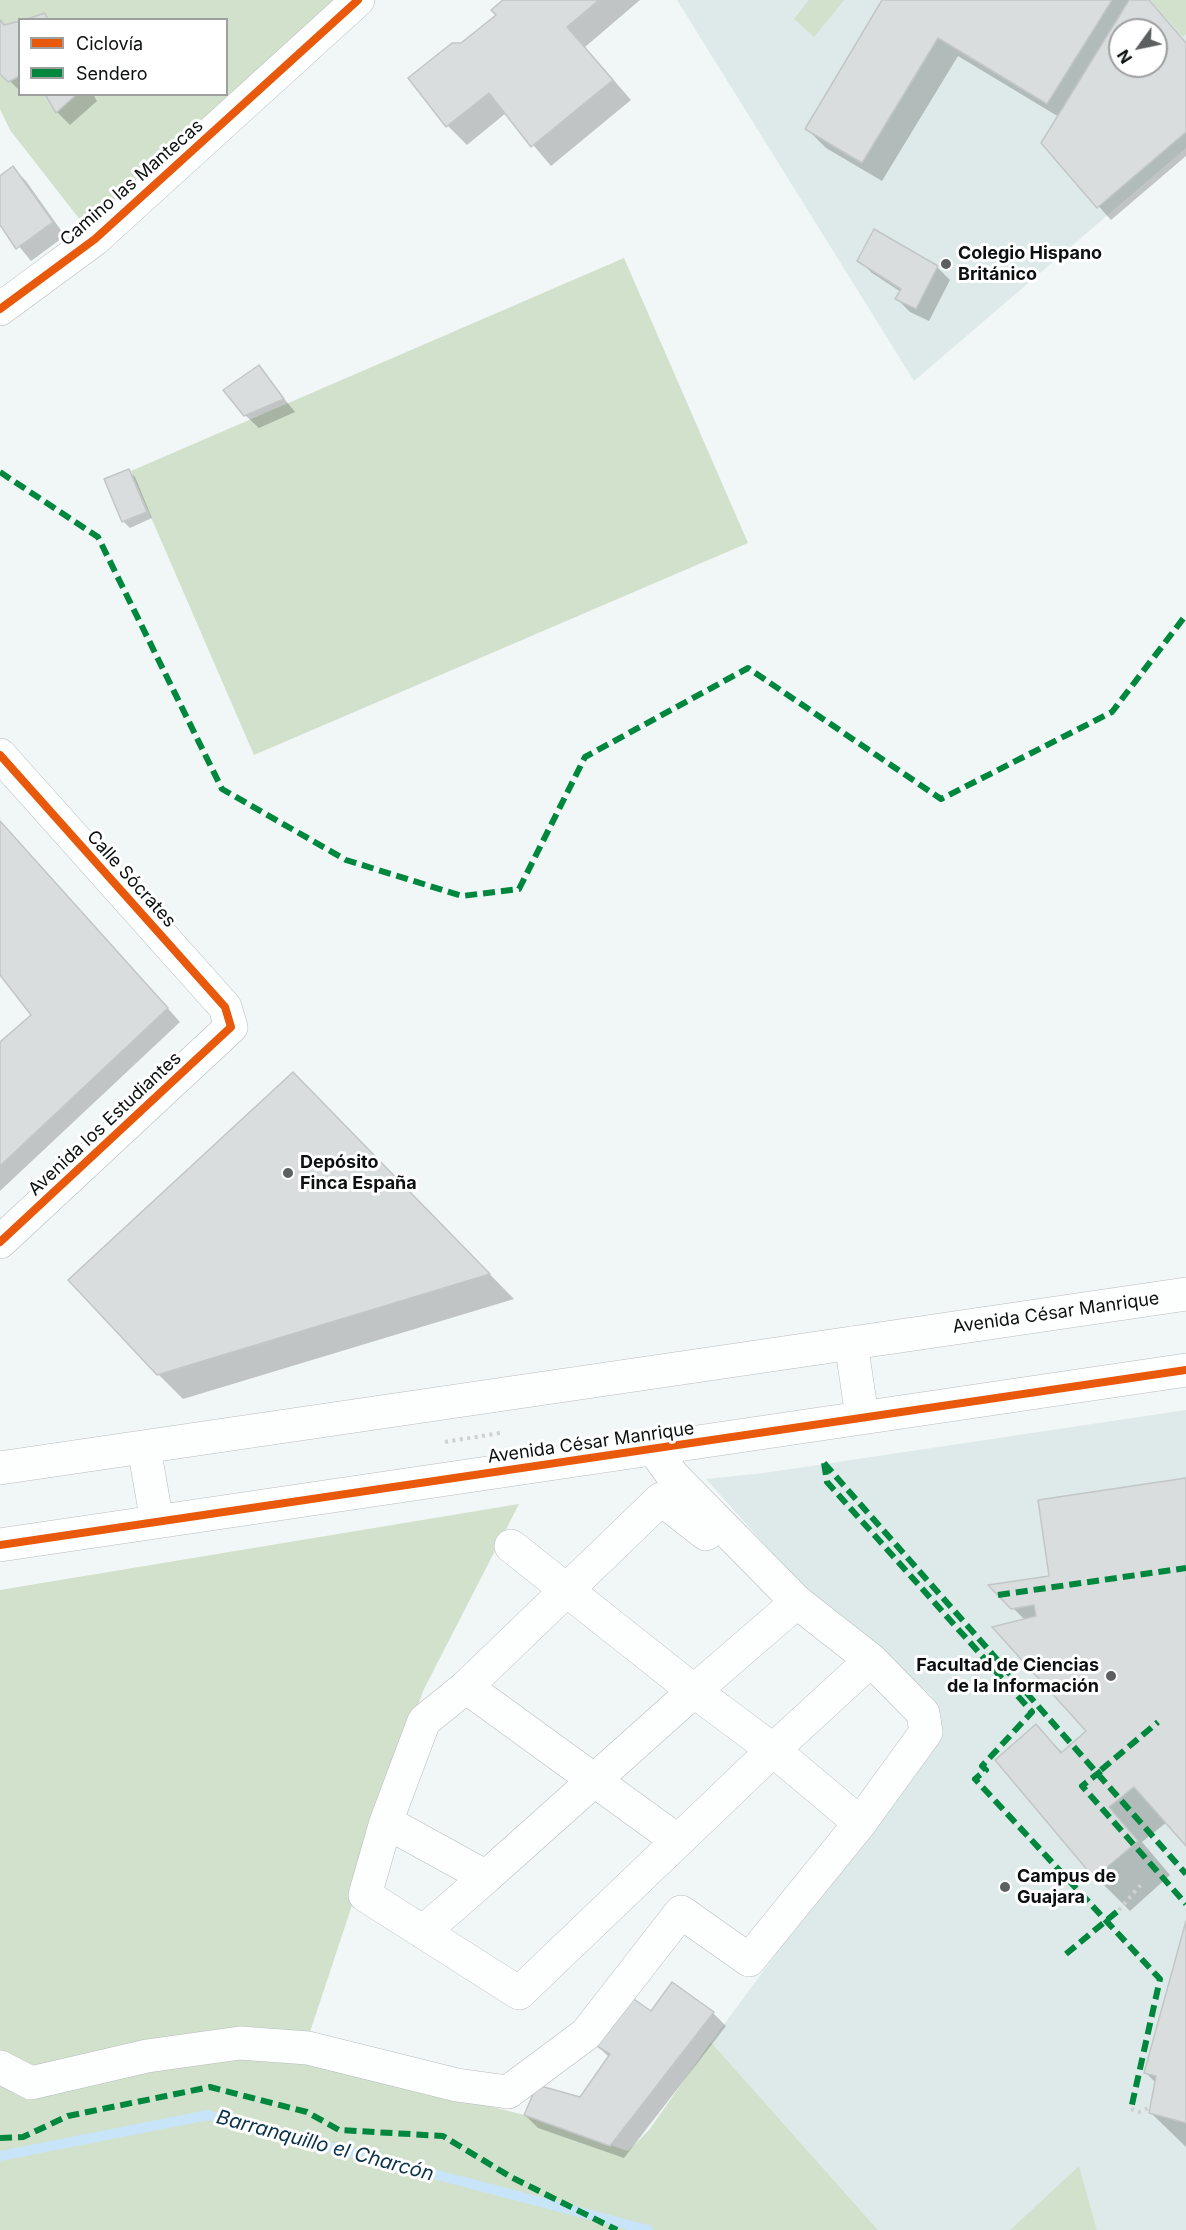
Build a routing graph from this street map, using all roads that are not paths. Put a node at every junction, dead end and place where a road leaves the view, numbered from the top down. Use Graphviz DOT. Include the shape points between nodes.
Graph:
graph roads {
  1 [pos="358,0"];
  2 [pos="0,309"];
  3 [pos="0,755"];
  4 [pos="231,1027"];
  5 [pos="0,1242"];
  6 [pos="1186,1294"];
  7 [pos="851,1343"];
  8 [pos="1186,1370"];
  9 [pos="862,1416"];
  10 [pos="144,1448"];
  11 [pos="653,1449"];
  12 [pos="0,1468"];
  13 [pos="156,1522"];
  14 [pos="0,1545"];
  15 [pos="511,1546"];
  16 [pos="750,1554"];
  17 [pos="565,1590"];
  18 [pos="797,1602"];
  19 [pos="871,1660"];
  20 [pos="466,1687"];
  21 [pos="694,1691"];
  22 [pos="773,1750"];
  23 [pos="595,1781"];
  24 [pos="387,1822"];
  25 [pos="860,1823"];
  26 [pos="678,1841"];
  27 [pos="486,1877"];
  28 [pos="423,1932"];
  29 [pos="0,2067"];
  1 -- 2 [label="street, Camino las Mantecas" via="94,239"];
  3 -- 4 [label="street, Calle Sócrates" via="225,1007"];
  4 -- 5 [label="street, Avenida los Estudiantes"];
  6 -- 7 [label="street, Avenida César Manrique"];
  7 -- 9 [label="street"];
  7 -- 10 [label="street, Avenida César Manrique"];
  8 -- 9 [label="street, Avenida César Manrique"];
  9 -- 11 [label="street, Avenida César Manrique"];
  10 -- 12 [label="street, Avenida César Manrique"];
  10 -- 13 [label="street"];
  11 -- 13 [label="street, Avenida César Manrique"];
  11 -- 16 [label="street" via="673,1476"];
  13 -- 14 [label="street, Avenida César Manrique"];
  15 -- 17 [label="street"];
  16 -- 17 [label="street" via="740,1560 661,1499"];
  16 -- 18 [label="street"];
  17 -- 20 [label="street"];
  17 -- 21 [label="street"];
  18 -- 19 [label="street"];
  18 -- 21 [label="street"];
  19 -- 22 [label="street"];
  19 -- 25 [label="street" via="923,1713 926,1732"];
  20 -- 23 [label="street"];
  20 -- 24 [label="street" via="424,1722"];
  21 -- 22 [label="street"];
  21 -- 23 [label="street"];
  22 -- 25 [label="street"];
  22 -- 26 [label="street"];
  23 -- 26 [label="street"];
  23 -- 27 [label="street"];
  24 -- 27 [label="street"];
  24 -- 28 [label="street" via="365,1895"];
  25 -- 29 [label="street" via="749,1960 681,1912 586,2034 508,2092 458,2085 308,2048 240,2043 147,2056 31,2083"];
  26 -- 28 [label="street" via="519,1993"];
  27 -- 28 [label="street"];
}
